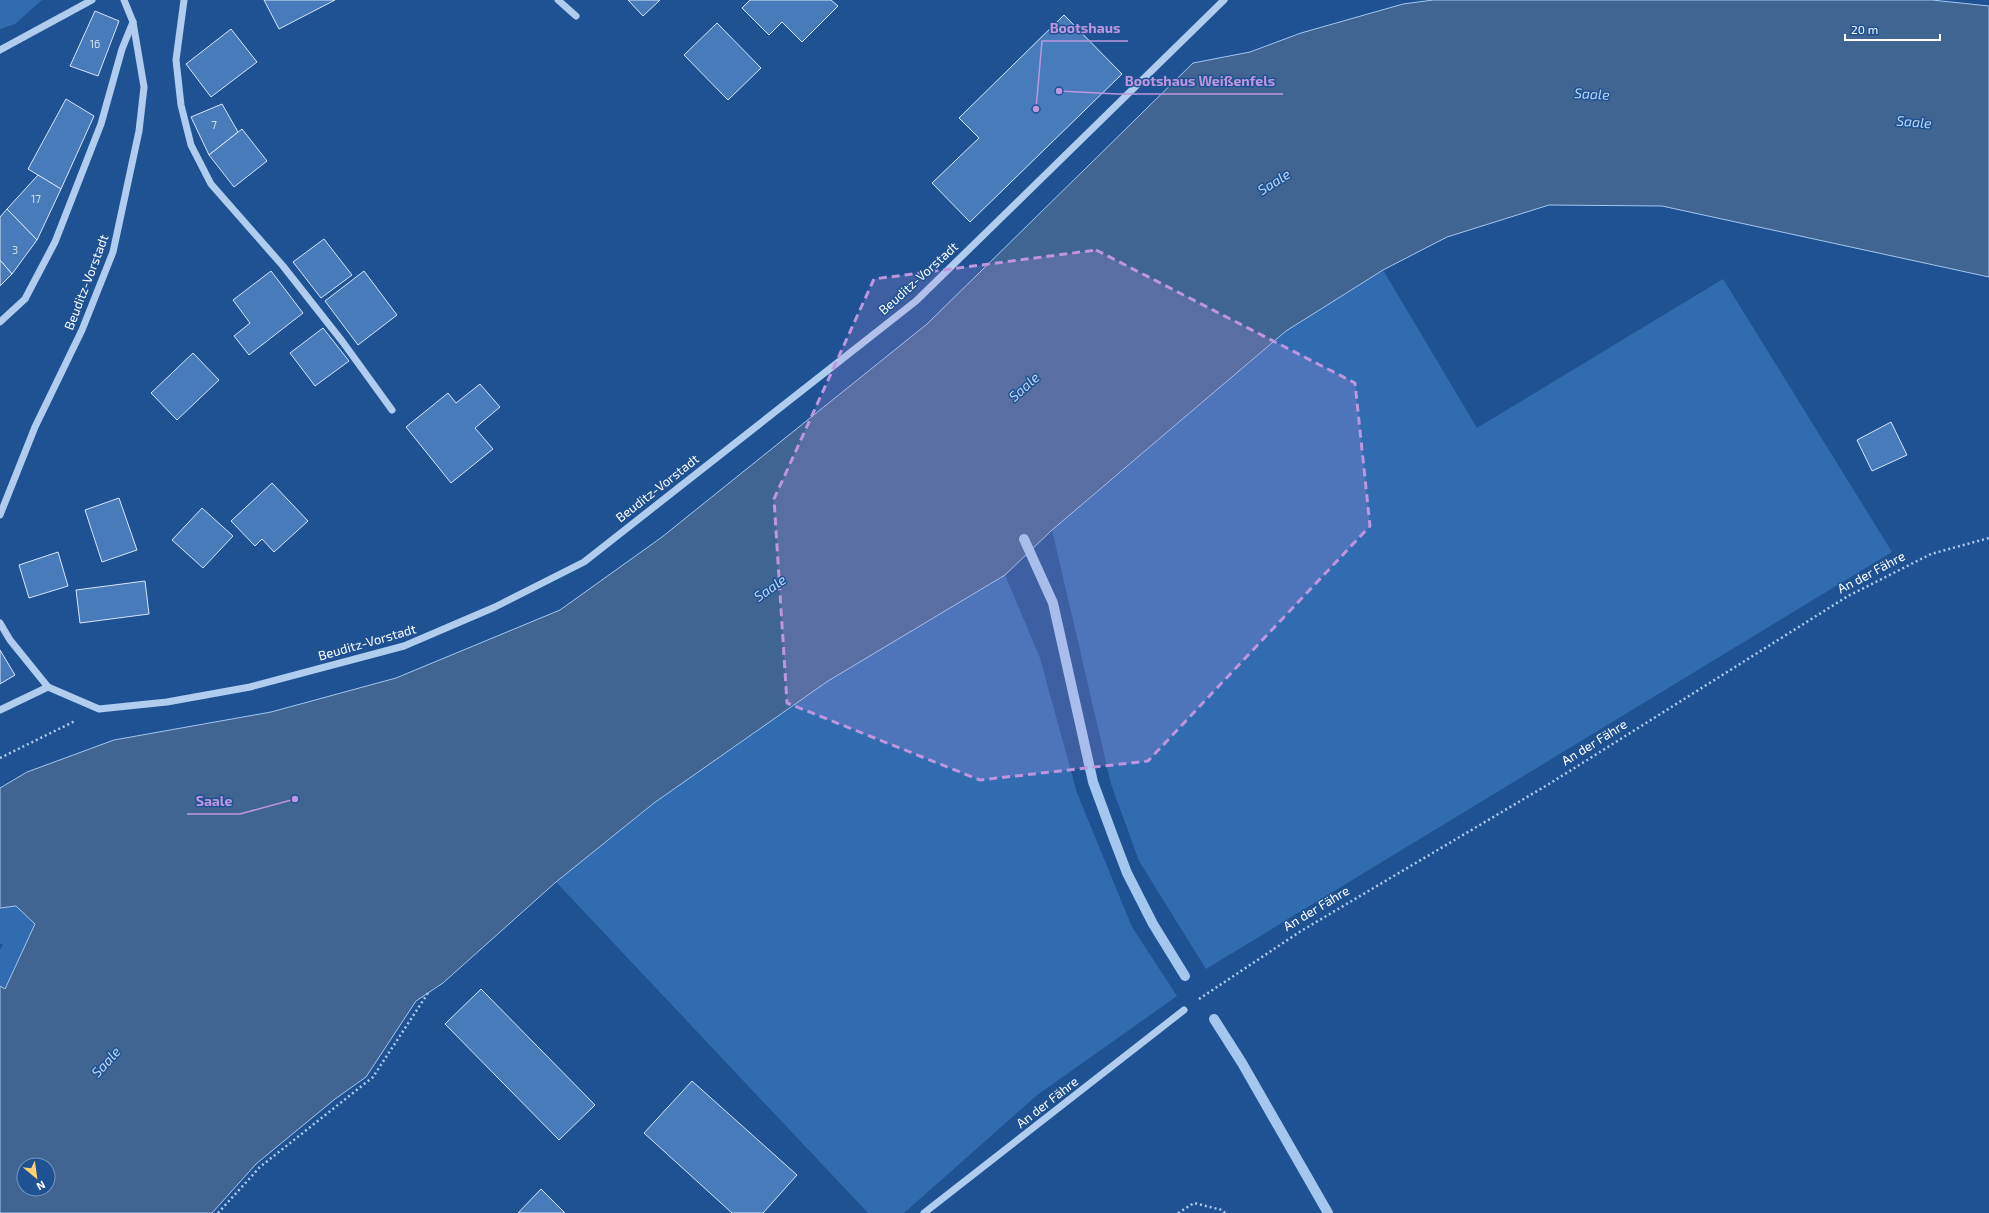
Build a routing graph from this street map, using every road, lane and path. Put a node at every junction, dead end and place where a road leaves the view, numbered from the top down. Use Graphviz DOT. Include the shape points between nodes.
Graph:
graph roads {
  1 [pos="92,0"];
  2 [pos="124,0"];
  3 [pos="184,0"];
  4 [pos="558,0"];
  5 [pos="1224,0"];
  6 [pos="576,16"];
  7 [pos="133,22"];
  8 [pos="0,50"];
  9 [pos="0,322"];
  10 [pos="392,410"];
  11 [pos="0,515"];
  12 [pos="1989,538"];
  13 [pos="0,623"];
  14 [pos="48,687"];
  15 [pos="99,708"];
  16 [pos="0,710"];
  17 [pos="0,758"];
  18 [pos="1220,985"];
  19 [pos="428,993"];
  20 [pos="1184,1010"];
  21 [pos="218,1213"];
  22 [pos="924,1213"];
  23 [pos="1178,1213"];
  24 [pos="1226,1213"];
  1 -- 8 [label="street"];
  2 -- 7 [label="street, Beuditz-Vorstadt"];
  3 -- 10 [label="street" via="176,60 191,145 211,184 283,266"];
  4 -- 6 [label="street"];
  5 -- 15 [label="street, Beuditz-Vorstadt" via="916,301 584,562 496,608 404,646 250,687 167,702"];
  7 -- 9 [label="street" via="122,49 101,124 55,242 25,299"];
  7 -- 11 [label="street, Beuditz-Vorstadt" via="144,87 139,131 113,252 82,330 35,427"];
  12 -- 18 [label="path, An der Fähre" via="1931,554 1848,596 1549,784 1301,931"];
  13 -- 14 [label="street, Beuditz-Vorstadt" via="10,640"];
  14 -- 15 [label="street, Beuditz-Vorstadt"];
  14 -- 16 [label="street"];
  15 -- 17 [label="path"];
  19 -- 21 [label="path" via="373,1077 260,1167"];
  20 -- 22 [label="street, An der Fähre"];
  23 -- 24 [label="path" via="1194,1203"];
}
